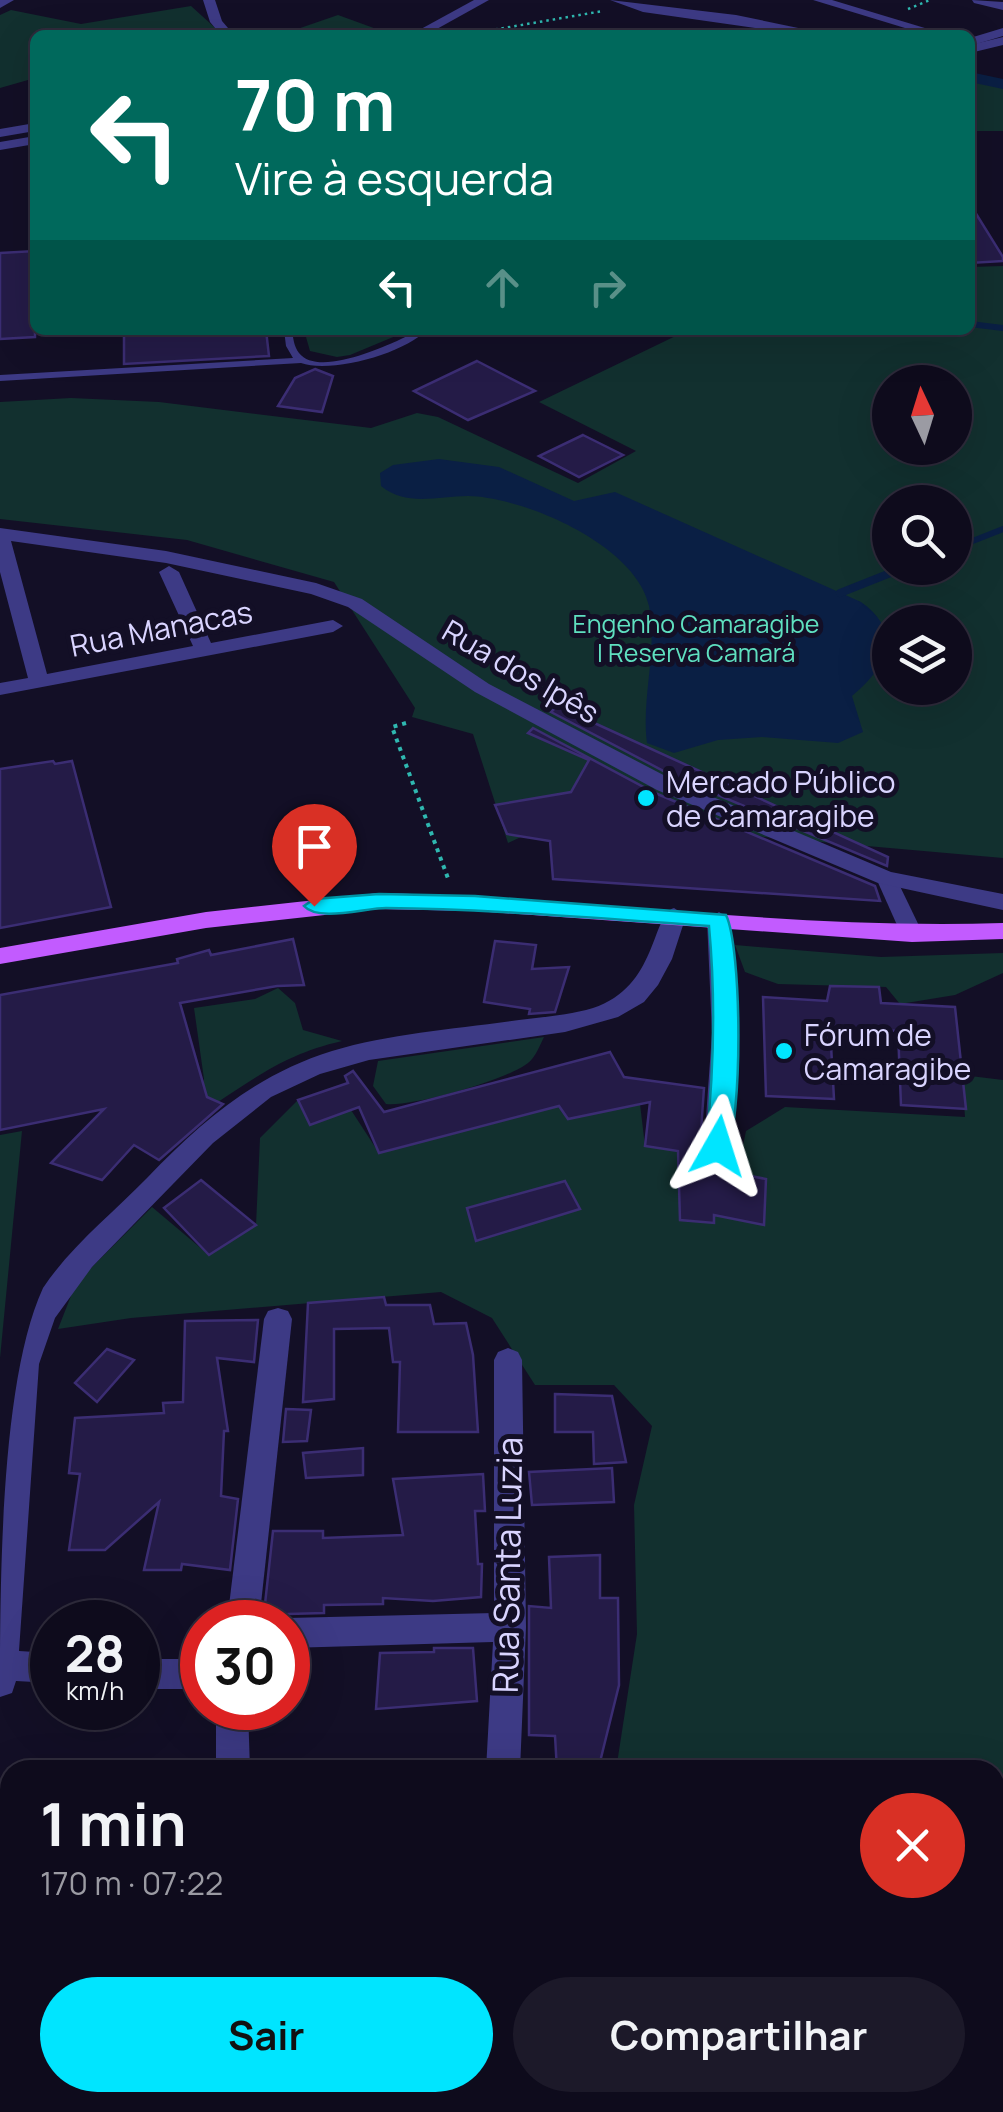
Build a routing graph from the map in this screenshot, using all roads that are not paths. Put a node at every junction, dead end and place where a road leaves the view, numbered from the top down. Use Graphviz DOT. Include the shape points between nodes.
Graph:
graph roads {
  1 [pos="8,0"];
  2 [pos="209,0"];
  3 [pos="484,0"];
  4 [pos="616,0"];
  5 [pos="819,0"];
  6 [pos="978,0"];
  7 [pos="0,4"];
  8 [pos="1003,6"];
  9 [pos="223,30"];
  10 [pos="426,30"];
  11 [pos="806,30"];
  12 [pos="924,30"];
  13 [pos="1003,32"];
  14 [pos="975,40"];
  15 [pos="1003,41"];
  16 [pos="975,47"];
  17 [pos="30,128"];
  18 [pos="0,133"];
  19 [pos="30,141"];
  20 [pos="0,146"];
  21 [pos="289,335"];
  22 [pos="417,335"];
  23 [pos="301,360"];
  24 [pos="0,378"];
  25 [pos="0,535"];
  26 [pos="169,572"];
  27 [pos="334,626"];
  28 [pos="205,651"];
  29 [pos="39,682"];
  30 [pos="0,689"];
  31 [pos="886,878"];
  32 [pos="1003,902"];
  33 [pos="674,916"];
  34 [pos="718,920"];
  35 [pos="1003,931"];
  36 [pos="912,934"];
  37 [pos="0,956"];
  38 [pos="718,1146"];
  39 [pos="278,1318"];
  40 [pos="508,1360"];
  41 [pos="246,1600"];
  42 [pos="510,1627"];
  43 [pos="310,1633"];
  44 [pos="1,1665"];
  45 [pos="30,1667"];
  46 [pos="0,1682"];
  47 [pos="232,1730"];
  48 [pos="233,1760"];
  49 [pos="503,1760"];
  1 -- 7 [label="street"];
  2 -- 9 [label="street"];
  3 -- 10 [label="street"];
  4 -- 11 [label="street" via="740,14"];
  5 -- 12 [label="street"];
  6 -- 8 [label="street"];
  13 -- 14 [label="street"];
  15 -- 16 [label="street"];
  17 -- 18 [label="street"];
  19 -- 20 [label="street"];
  21 -- 23 [label="lane"];
  22 -- 23 [label="lane" via="352,360"];
  23 -- 24 [label="lane"];
  25 -- 29 [label="street"];
  25 -- 31 [label="street, Rua dos Ipês" via="141,553 354,604 482,688 666,785"];
  26 -- 28 [label="street"];
  27 -- 28 [label="street, Rua Manacas"];
  28 -- 29 [label="street, Rua Manacas"];
  29 -- 30 [label="street, Rua Manacas"];
  31 -- 32 [label="street, Rua dos Ipês"];
  31 -- 36 [label="street"];
  33 -- 34 [label="main road"];
  33 -- 37 [label="main road" via="458,902 314,906"];
  33 -- 44 [label="street" via="658,967 636,996 607,1011 381,1050 283,1079 241,1105 68,1275 33,1329 25,1364"];
  34 -- 36 [label="main road"];
  34 -- 38 [label="street" via="726,995"];
  35 -- 36 [label="main road"];
  39 -- 41 [label="street"];
  40 -- 42 [label="street, Rua Santa Luzia"];
  42 -- 43 [label="street"];
  42 -- 49 [label="street, Rua Santa Luzia"];
  44 -- 45 [label="street"];
  44 -- 46 [label="street"];
  47 -- 48 [label="street"];
}
